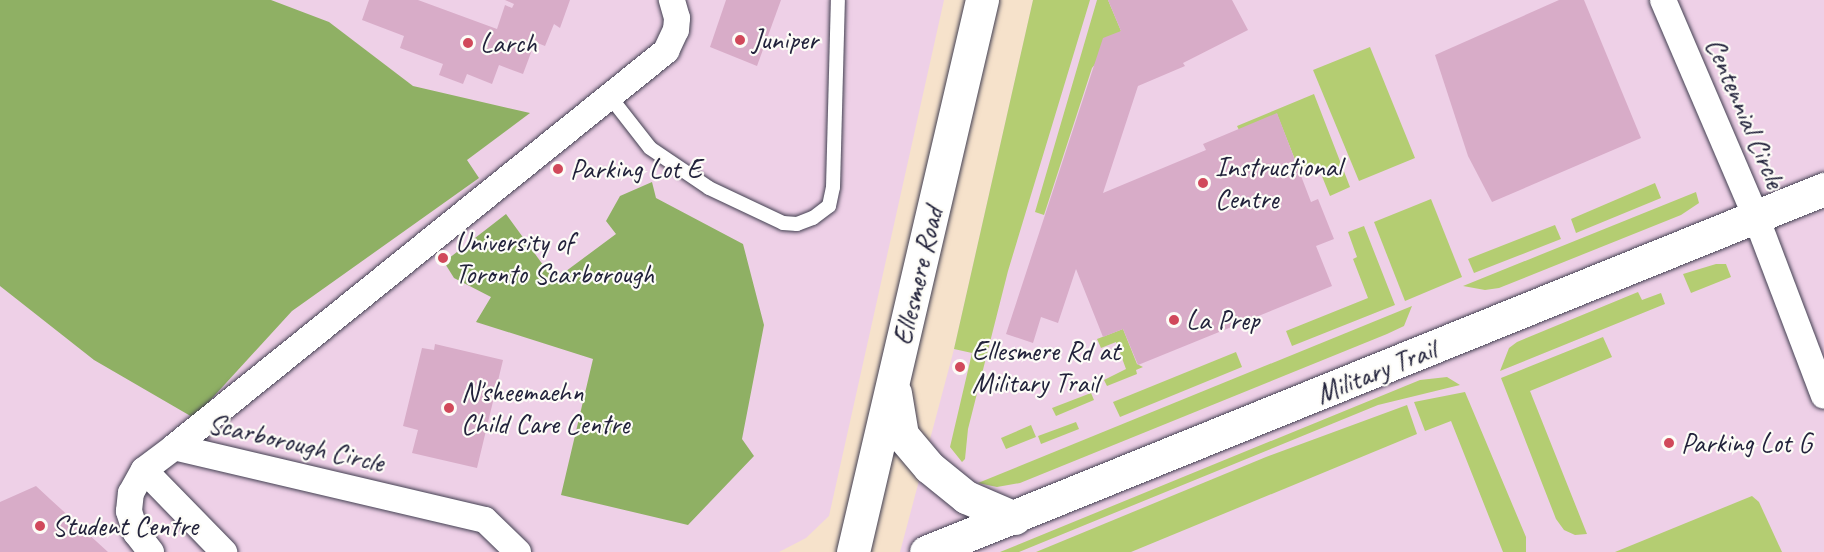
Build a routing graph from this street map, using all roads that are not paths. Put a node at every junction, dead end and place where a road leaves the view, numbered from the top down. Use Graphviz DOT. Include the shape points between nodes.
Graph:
graph roads {
  1 [pos="672,0"];
  2 [pos="838,0"];
  3 [pos="982,0"];
  4 [pos="1663,0"];
  5 [pos="611,98"];
  6 [pos="1824,189"];
  7 [pos="1756,217"];
  8 [pos="893,386"];
  9 [pos="1824,396"];
  10 [pos="174,447"];
  11 [pos="144,470"];
  12 [pos="1015,518"];
  13 [pos="151,552"];
  14 [pos="224,552"];
  15 [pos="518,552"];
  16 [pos="853,552"];
  17 [pos="926,552"];
  1 -- 5 [label="street" via="676,30 666,51"];
  2 -- 5 [label="lane" via="833,187 829,206 813,218 797,224 783,223 709,188 650,148"];
  3 -- 8 [label="street, Ellesmere Road"];
  4 -- 7 [label="street, Centennial Circle"];
  5 -- 10 [label="street"];
  6 -- 7 [label="street, Military Trail"];
  7 -- 9 [label="street, Centennial Circle"];
  7 -- 12 [label="street, Military Trail"];
  8 -- 12 [label="street" via="902,435 929,467 966,497"];
  8 -- 16 [label="street, Ellesmere Road"];
  10 -- 11 [label="street, Scarborough Circle"];
  10 -- 15 [label="street, Scarborough Circle" via="485,520"];
  11 -- 13 [label="street, Scarborough Circle" via="131,493 129,511 136,533"];
  11 -- 14 [label="street"];
  12 -- 17 [label="street, Military Trail"];
}
